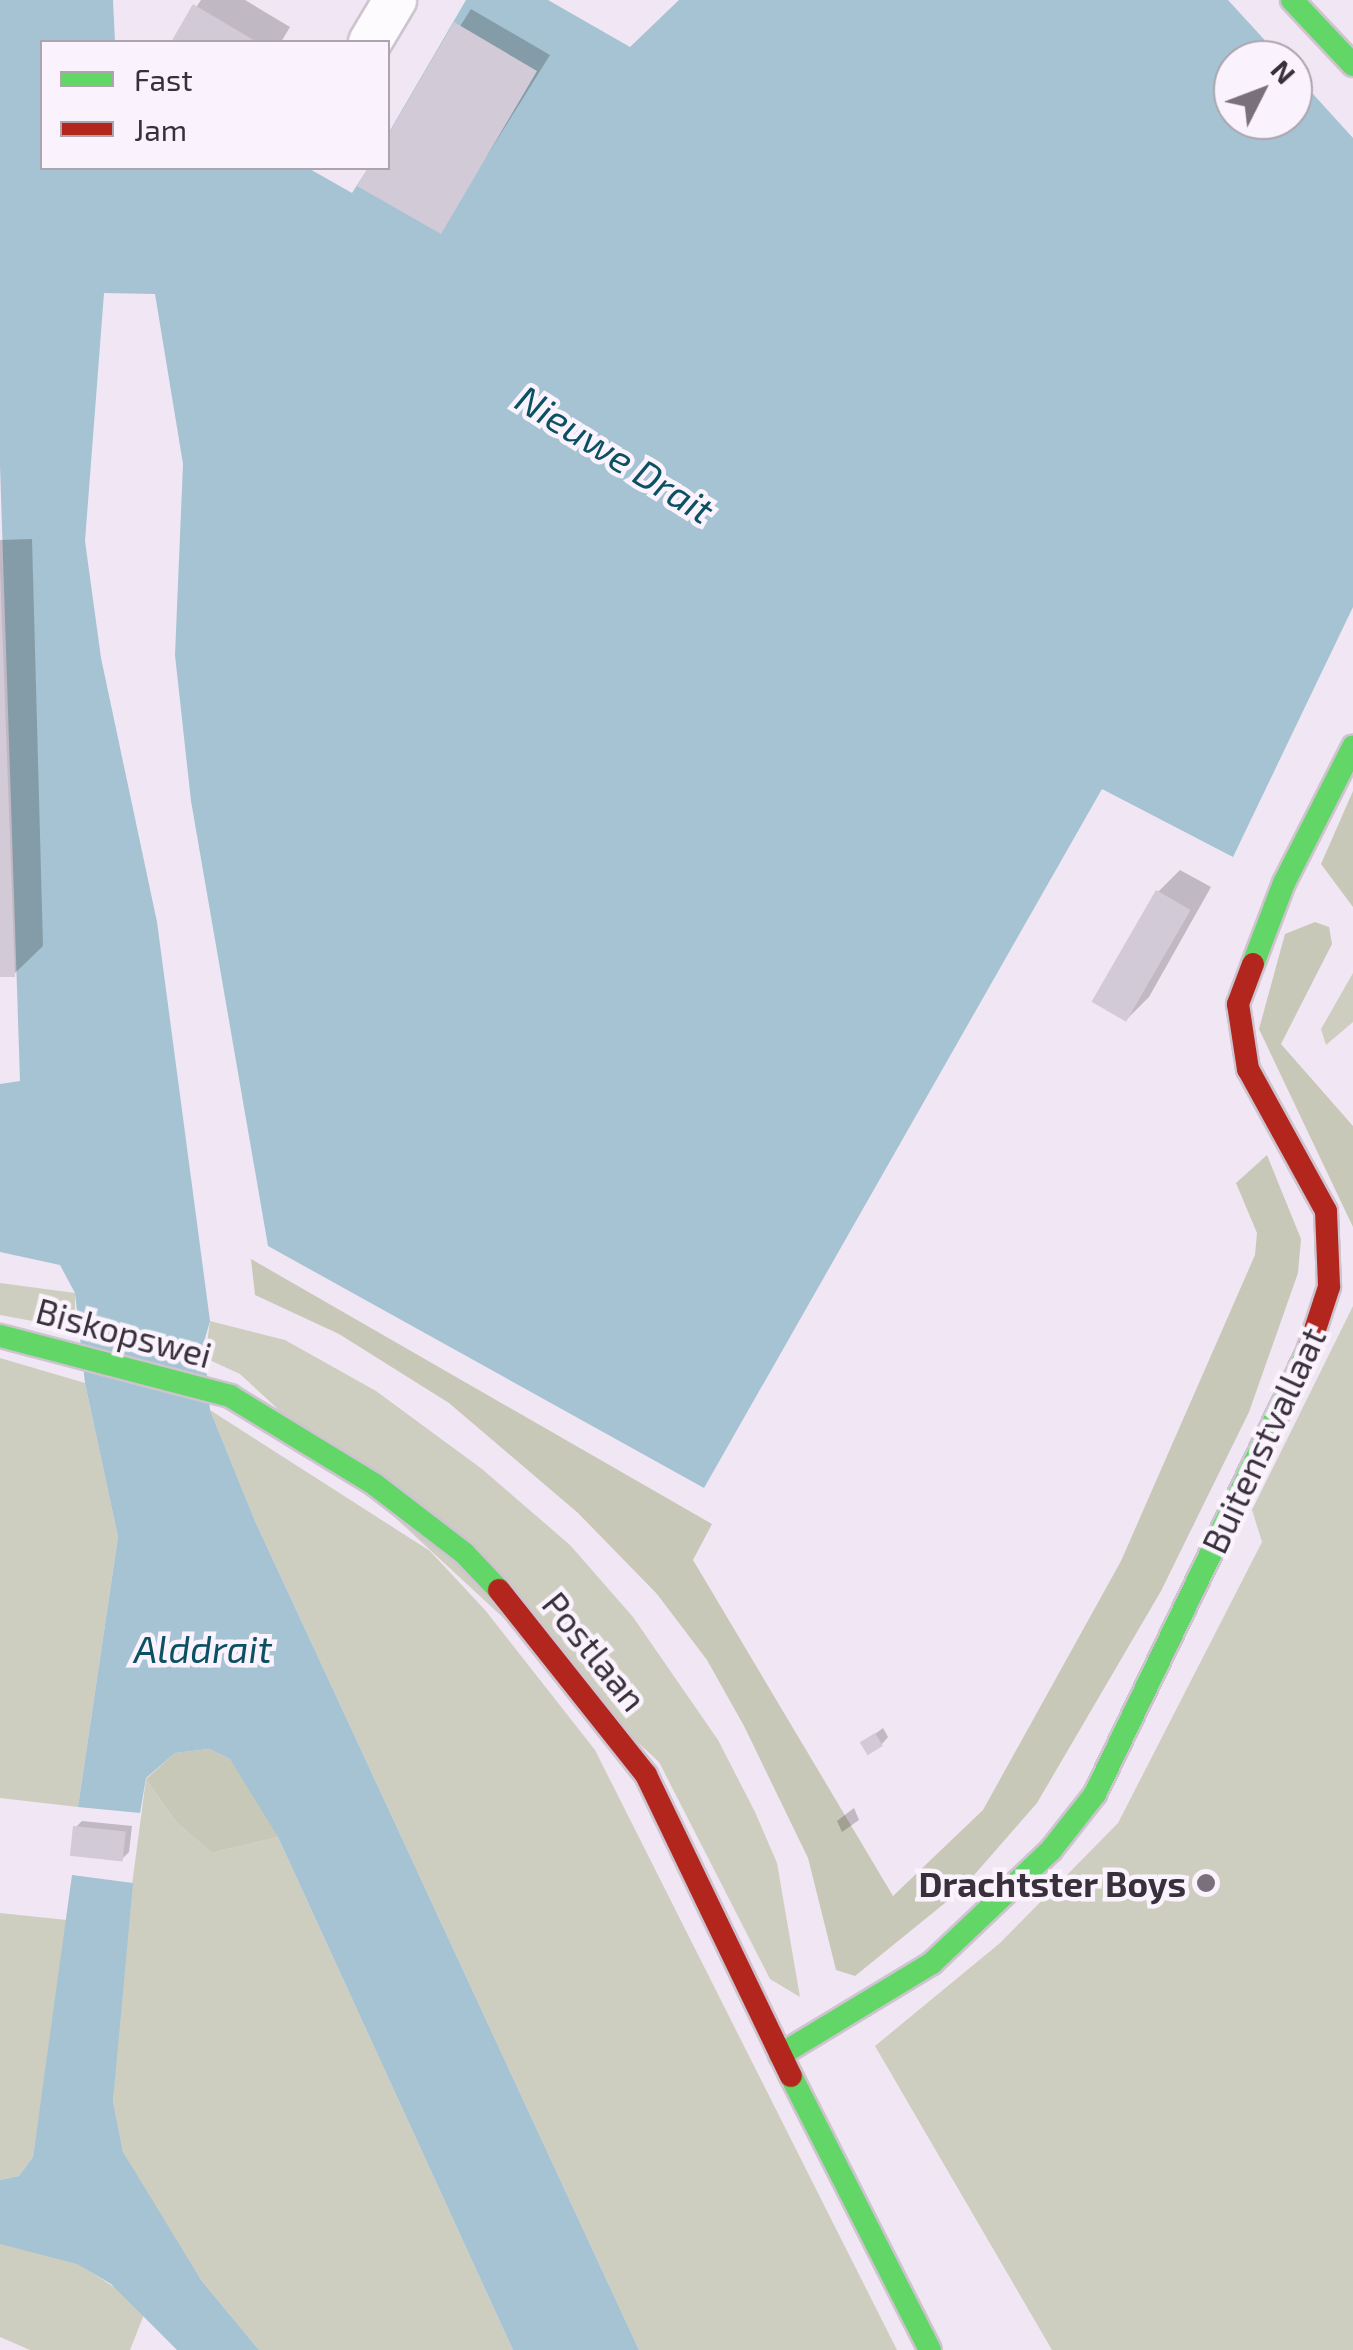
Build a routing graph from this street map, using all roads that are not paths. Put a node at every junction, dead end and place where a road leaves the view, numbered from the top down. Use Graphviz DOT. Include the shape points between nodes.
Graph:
graph roads {
  1 [pos="395,0"];
  2 [pos="1292,0"];
  3 [pos="371,40"];
  4 [pos="1353,65"];
  5 [pos="1353,747"];
  6 [pos="0,1336"];
  7 [pos="230,1396"];
  8 [pos="780,2055"];
  9 [pos="930,2350"];
  1 -- 3 [label="street"];
  2 -- 4 [label="street"];
  5 -- 8 [label="street, Buitenstvallaat" via="1284,883 1238,1004 1248,1070 1326,1211 1329,1287 1313,1341 1095,1794 1051,1850 932,1963"];
  6 -- 7 [label="street, Biskopswei"];
  7 -- 8 [label="street, Postlaan" via="374,1484 464,1552 582,1684 646,1776"];
  8 -- 9 [label="street, Postlaan"];
}
